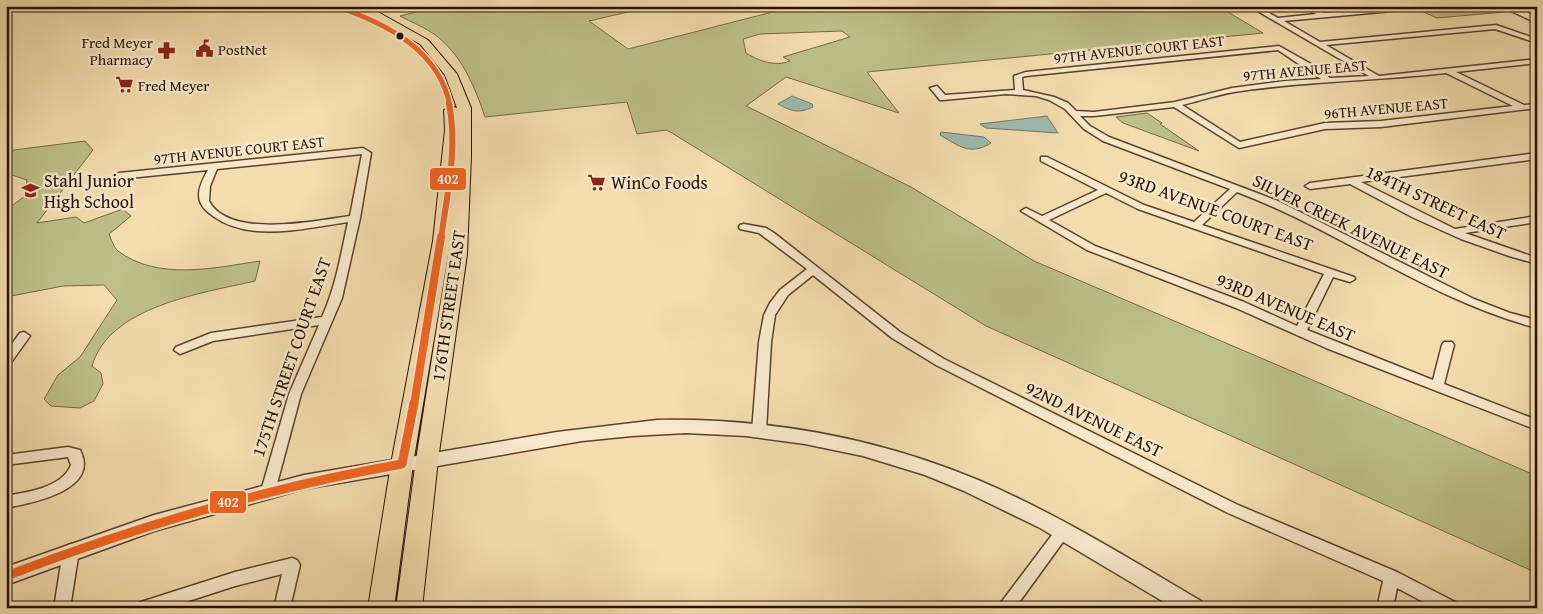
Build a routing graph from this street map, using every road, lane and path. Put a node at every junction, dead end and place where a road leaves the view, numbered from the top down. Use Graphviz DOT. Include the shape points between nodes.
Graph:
graph roads {
  1 [pos="1252,6"];
  2 [pos="1305,6"];
  3 [pos="1504,6"];
  4 [pos="339,8"];
  5 [pos="1382,8"];
  6 [pos="1403,8"];
  7 [pos="1322,15"];
  8 [pos="367,18"];
  9 [pos="1276,20"];
  10 [pos="1537,20"];
  11 [pos="406,30"];
  12 [pos="1537,41"];
  13 [pos="1319,44"];
  14 [pos="1537,61"];
  15 [pos="1449,72"];
  16 [pos="1378,78"];
  17 [pos="1327,80"];
  18 [pos="934,88"];
  19 [pos="1020,92"];
  20 [pos="1176,104"];
  21 [pos="1537,106"];
  22 [pos="1520,108"];
  23 [pos="1076,113"];
  24 [pos="363,151"];
  25 [pos="1537,156"];
  26 [pos="1044,159"];
  27 [pos="214,166"];
  28 [pos="119,176"];
  29 [pos="1350,180"];
  30 [pos="1310,186"];
  31 [pos="1235,189"];
  32 [pos="1105,190"];
  33 [pos="1026,211"];
  34 [pos="355,218"];
  35 [pos="1537,219"];
  36 [pos="1042,220"];
  37 [pos="1196,225"];
  38 [pos="744,227"];
  39 [pos="1455,232"];
  40 [pos="1537,261"];
  41 [pos="813,270"];
  42 [pos="1330,273"];
  43 [pos="1350,279"];
  44 [pos="326,320"];
  45 [pos="1537,324"];
  46 [pos="1300,332"];
  47 [pos="24,336"];
  48 [pos="1448,345"];
  49 [pos="180,350"];
  50 [pos="6,361"];
  51 [pos="1438,385"];
  52 [pos="1537,425"];
  53 [pos="759,431"];
  54 [pos="6,460"];
  55 [pos="427,460"];
  56 [pos="402,464"];
  57 [pos="268,491"];
  58 [pos="6,502"];
  59 [pos="1063,531"];
  60 [pos="71,551"];
  61 [pos="6,576"];
  62 [pos="1392,577"];
  63 [pos="62,608"];
  64 [pos="144,608"];
  65 [pos="282,608"];
  66 [pos="381,608"];
  67 [pos="409,608"];
  68 [pos="1006,608"];
  69 [pos="1193,608"];
  70 [pos="1385,608"];
  71 [pos="1451,608"];
  1 -- 9 [label="street"];
  2 -- 7 [label="street"];
  3 -- 10 [label="street"];
  4 -- 8 [label="main road, 176TH STREET EAST"];
  4 -- 11 [label="main road, 176TH STREET EAST" via="374,14"];
  5 -- 6 [label="street"];
  5 -- 7 [label="street"];
  7 -- 9 [label="street"];
  8 -- 11 [label="main road"];
  8 -- 56 [label="main road, 176TH STREET EAST" via="407,41 424,57 443,84 452,111 442,241"];
  9 -- 13 [label="street"];
  11 -- 55 [label="main road, 176TH STREET EAST" via="424,42 451,74 464,108 465,126 458,254"];
  12 -- 13 [label="street" via="1496,27"];
  13 -- 16 [label="street"];
  14 -- 15 [label="street, 97TH AVENUE EAST"];
  15 -- 16 [label="street, 97TH AVENUE EAST"];
  15 -- 22 [label="street"];
  16 -- 17 [label="street, 97TH AVENUE EAST"];
  17 -- 19 [label="street, 97TH AVENUE COURT EAST" via="1279,48 1026,74 1018,76"];
  17 -- 20 [label="street, 97TH AVENUE EAST" via="1257,86"];
  18 -- 19 [label="street, SILVER CREEK AVENUE EAST" via="943,98"];
  19 -- 23 [label="street, SILVER CREEK AVENUE EAST" via="1048,98"];
  20 -- 22 [label="street, 96TH AVENUE EAST" via="1239,145 1325,126 1381,124"];
  20 -- 23 [label="street, 97TH AVENUE EAST" via="1094,114"];
  21 -- 22 [label="street, 96TH AVENUE EAST"];
  23 -- 31 [label="street, SILVER CREEK AVENUE EAST" via="1087,128 1106,139"];
  24 -- 27 [label="street, 97TH AVENUE COURT EAST"];
  24 -- 34 [label="street, 175TH STREET COURT EAST" via="368,156"];
  25 -- 29 [label="street"];
  26 -- 32 [label="street, 93RD AVENUE COURT EAST"];
  27 -- 28 [label="street, 97TH AVENUE COURT EAST"];
  27 -- 34 [label="street" via="205,185 204,199 216,216 244,226 273,228"];
  29 -- 30 [label="street"];
  29 -- 39 [label="street, 184TH STREET EAST"];
  31 -- 37 [label="street"];
  31 -- 45 [label="street, SILVER CREEK AVENUE EAST" via="1275,203 1470,302"];
  32 -- 36 [label="street"];
  32 -- 37 [label="street, 93RD AVENUE COURT EAST" via="1141,207"];
  33 -- 36 [label="street, 93RD AVENUE EAST"];
  34 -- 44 [label="street, 175TH STREET COURT EAST" via="343,273"];
  35 -- 39 [label="street"];
  36 -- 46 [label="street, 93RD AVENUE EAST" via="1091,248 1240,305"];
  37 -- 42 [label="street, 93RD AVENUE COURT EAST"];
  38 -- 41 [label="street, 92ND AVENUE EAST" via="762,230"];
  39 -- 40 [label="street, 184TH STREET EAST" via="1497,250"];
  41 -- 53 [label="street" via="786,289 771,309 765,330"];
  41 -- 62 [label="street, 92ND AVENUE EAST" via="896,335 940,362 1232,509"];
  42 -- 43 [label="street, 93RD AVENUE COURT EAST"];
  42 -- 46 [label="street"];
  44 -- 49 [label="street" via="211,337"];
  44 -- 57 [label="street, 175TH STREET COURT EAST" via="286,419"];
  46 -- 51 [label="street, 93RD AVENUE EAST"];
  47 -- 50 [label="street"];
  48 -- 51 [label="street"];
  51 -- 52 [label="street, 93RD AVENUE EAST"];
  53 -- 55 [label="street" via="660,427 610,431"];
  53 -- 59 [label="street" via="827,441 891,457 976,488"];
  54 -- 58 [label="street" via="68,452 77,458 76,471 58,488 44,495"];
  55 -- 56 [label="street"];
  55 -- 67 [label="main road, 176TH STREET EAST"];
  56 -- 57 [label="street"];
  56 -- 66 [label="main road, 176TH STREET EAST"];
  57 -- 60 [label="street"];
  59 -- 68 [label="street"];
  59 -- 69 [label="street"];
  60 -- 61 [label="street"];
  60 -- 63 [label="street"];
  62 -- 70 [label="street"];
  62 -- 71 [label="street, 92ND AVENUE EAST"];
  64 -- 65 [label="street" via="292,565"];
}
